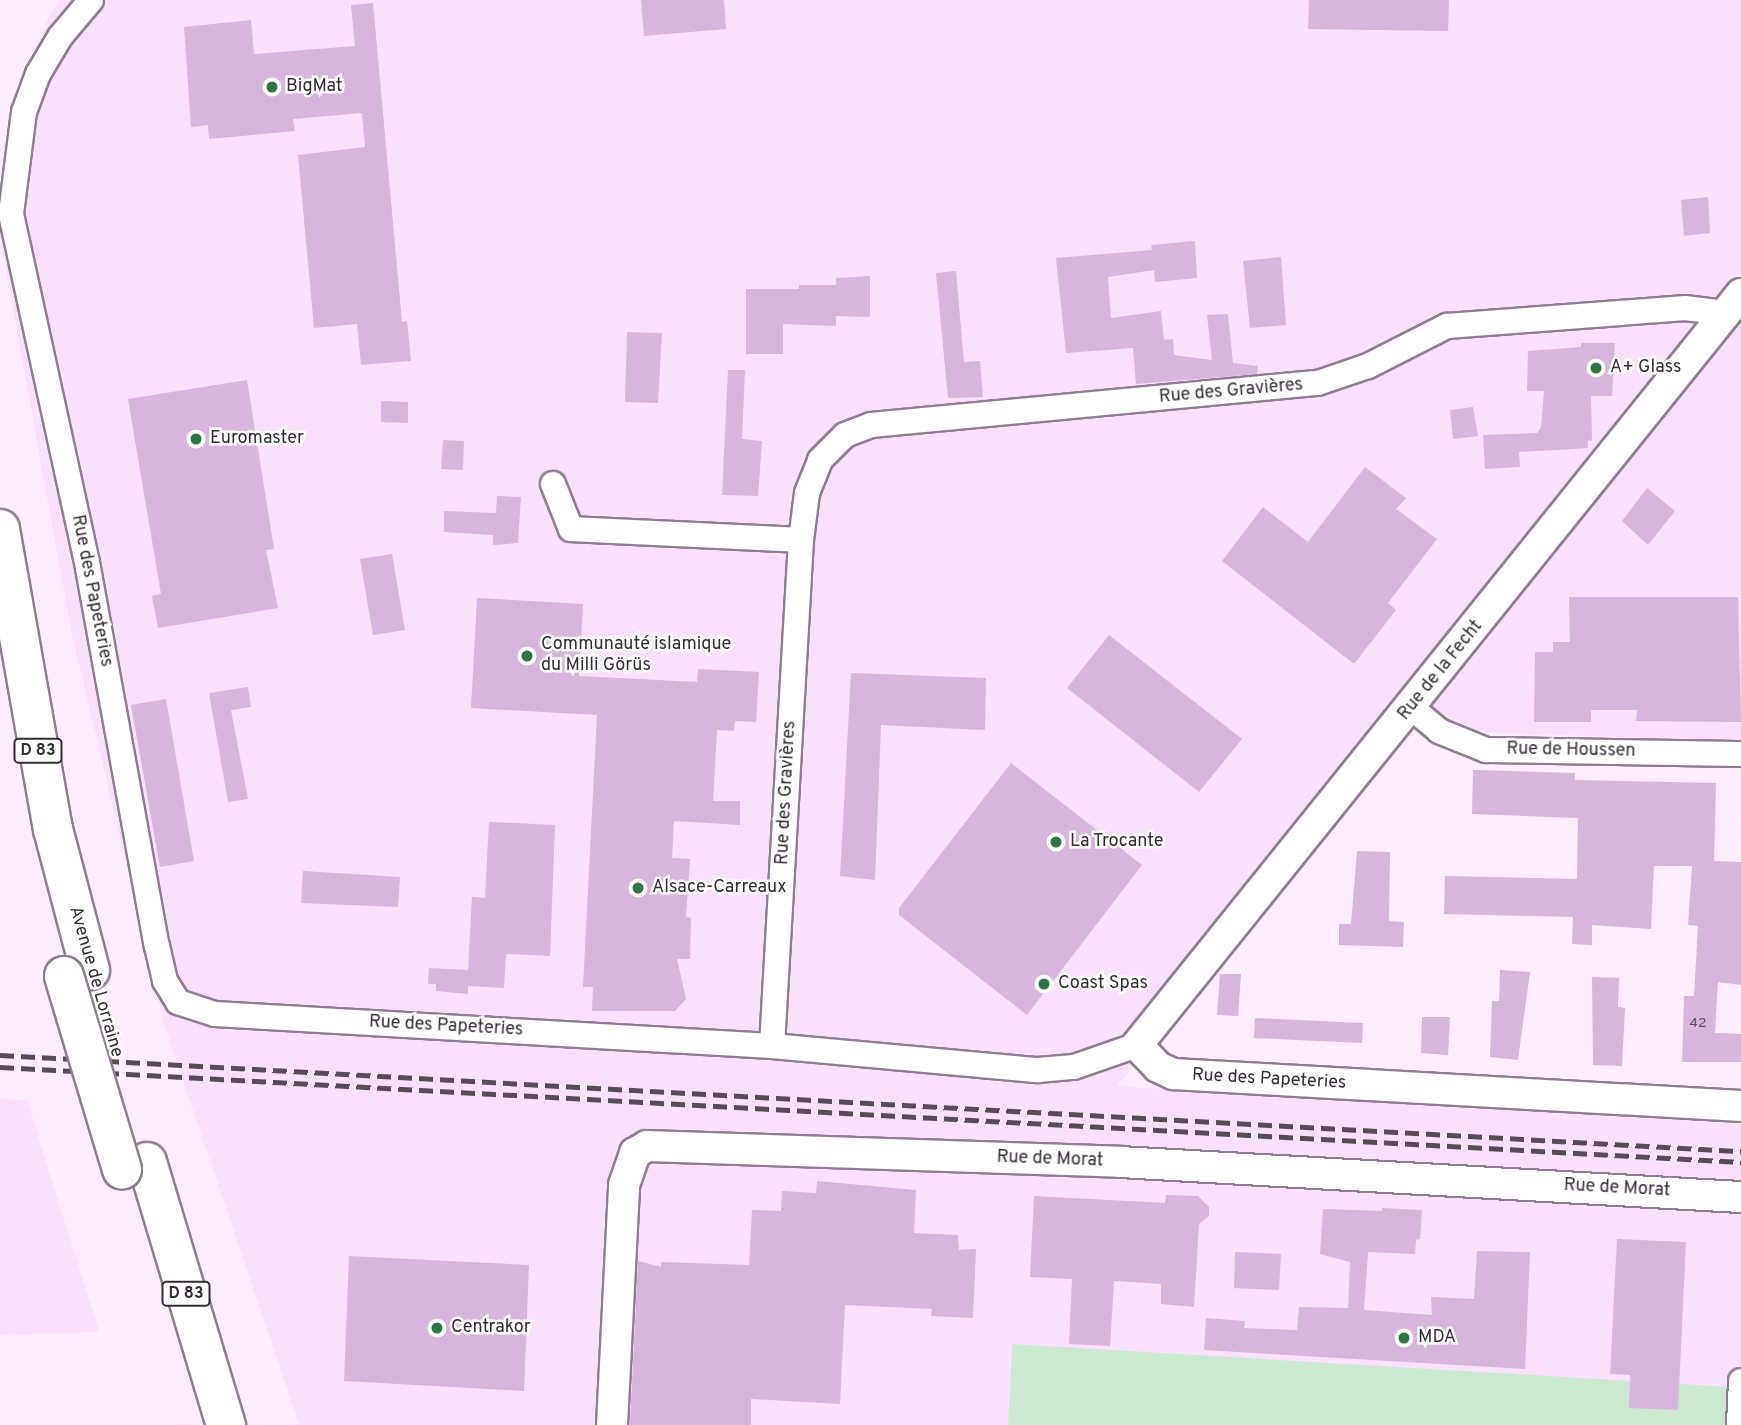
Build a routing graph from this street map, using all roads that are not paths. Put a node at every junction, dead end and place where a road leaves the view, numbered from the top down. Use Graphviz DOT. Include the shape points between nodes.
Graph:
graph roads {
  1 [pos="91,0"];
  2 [pos="1733,303"];
  3 [pos="553,484"];
  4 [pos="0,529"];
  5 [pos="801,540"];
  6 [pos="0,692"];
  7 [pos="1412,708"];
  8 [pos="1741,754"];
  9 [pos="77,973"];
  10 [pos="1137,1045"];
  11 [pos="772,1046"];
  12 [pos="1741,1106"];
  13 [pos="134,1166"];
  14 [pos="1741,1197"];
  15 [pos="1741,1381"];
  16 [pos="199,1425"];
  17 [pos="226,1425"];
  18 [pos="612,1425"];
  19 [pos="1739,1425"];
  1 -- 11 [label="street, Rue des Papeteries" via="60,37 38,74 24,112 11,214 88,568 157,946 171,992 178,1002 215,1014"];
  2 -- 5 [label="street, Rue des Gravières" via="1458,325 1426,333 1368,366 1318,383 871,425 845,435 820,460 807,493"];
  2 -- 7 [label="street, Rue de la Fecht"];
  3 -- 5 [label="street" via="571,529"];
  4 -- 9 [label="main road, Avenue de Lorraine / D 83"];
  5 -- 11 [label="street, Rue des Gravières"];
  6 -- 9 [label="main road, Avenue de Lorraine / D 83" via="27,835"];
  7 -- 8 [label="street, Rue de Houssen" via="1439,731 1486,750"];
  7 -- 10 [label="street, Rue de la Fecht"];
  9 -- 13 [label="main road, Avenue de Lorraine / D 83"];
  10 -- 11 [label="street, Rue des Papeteries" via="1074,1067 1038,1070"];
  10 -- 12 [label="street, Rue des Papeteries" via="1158,1068 1173,1074"];
  13 -- 16 [label="main road, Avenue de Lorraine / D 83"];
  13 -- 17 [label="main road, Avenue de Lorraine / D 83"];
  14 -- 18 [label="street, Rue de Morat" via="1120,1162 647,1146 635,1153 624,1185"];
  15 -- 19 [label="street"];
}
